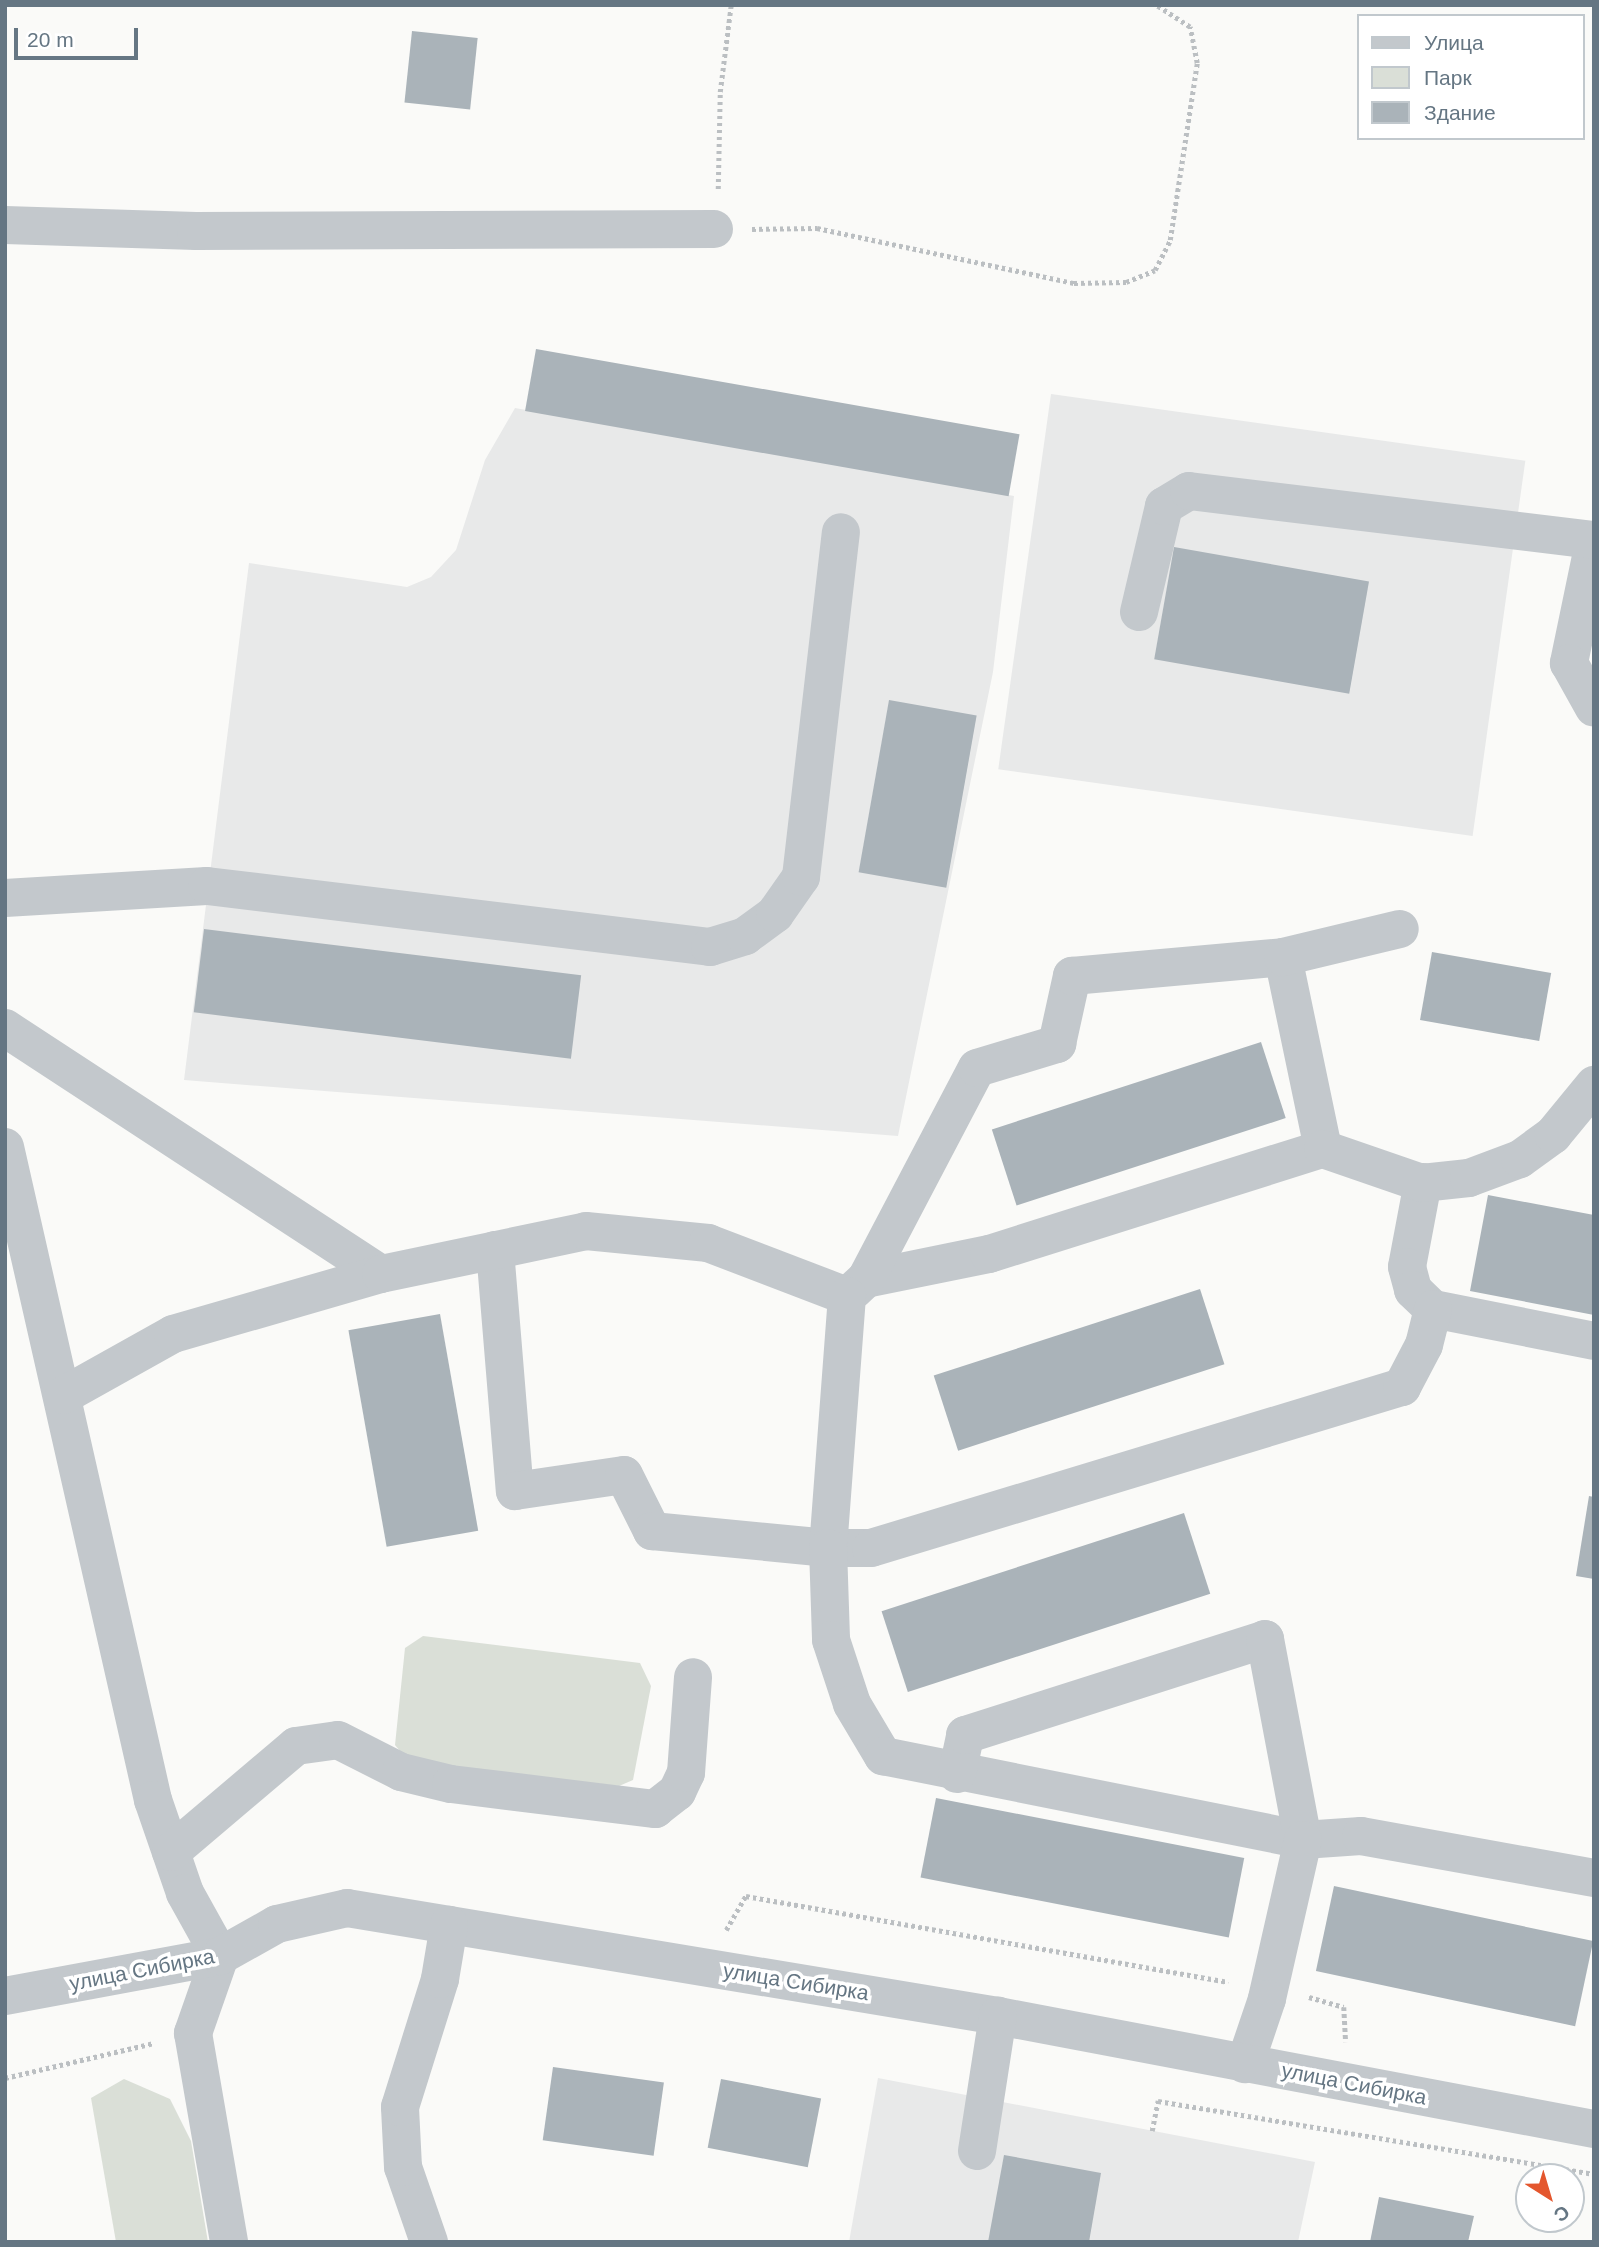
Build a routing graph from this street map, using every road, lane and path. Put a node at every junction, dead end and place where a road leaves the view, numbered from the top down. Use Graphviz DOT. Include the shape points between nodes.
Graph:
graph roads {
  1 [pos="731,5"];
  2 [pos="1156,5"];
  3 [pos="5,225"];
  4 [pos="713,229"];
  5 [pos="841,532"];
  6 [pos="1594,541"];
  7 [pos="1139,612"];
  8 [pos="1594,708"];
  9 [pos="5,898"];
  10 [pos="1400,929"];
  11 [pos="1283,957"];
  12 [pos="5,1028"];
  13 [pos="1594,1085"];
  14 [pos="5,1147"];
  15 [pos="1322,1149"];
  16 [pos="1423,1182"];
  17 [pos="495,1250"];
  18 [pos="381,1274"];
  19 [pos="856,1287"];
  20 [pos="1433,1309"];
  21 [pos="1594,1341"];
  22 [pos="64,1395"];
  23 [pos="828,1548"];
  24 [pos="693,1677"];
  25 [pos="957,1774"];
  26 [pos="1303,1840"];
  27 [pos="171,1853"];
  28 [pos="1594,1878"];
  29 [pos="449,1925"];
  30 [pos="220,1956"];
  31 [pos="704,1967"];
  32 [pos="1269,1990"];
  33 [pos="5,1996"];
  34 [pos="998,2016"];
  35 [pos="193,2033"];
  36 [pos="1345,2050"];
  37 [pos="1245,2064"];
  38 [pos="5,2078"];
  39 [pos="1594,2129"];
  40 [pos="1152,2131"];
  41 [pos="977,2151"];
  42 [pos="1594,2174"];
  43 [pos="229,2242"];
  44 [pos="429,2242"];
  1 -- 4 [label="path"];
  2 -- 4 [label="path" via="1190,27 1197,64 1170,240 1155,270 1126,282 1074,283 817,228"];
  3 -- 4 [label="street" via="196,232"];
  5 -- 9 [label="street" via="801,877 775,914 744,936 710,947 207,886"];
  6 -- 7 [label="street" via="1189,491 1164,506"];
  6 -- 8 [label="street" via="1569,663"];
  10 -- 11 [label="street"];
  11 -- 15 [label="street"];
  11 -- 19 [label="street" via="1072,976 1057,1044 977,1068"];
  12 -- 18 [label="street"];
  13 -- 16 [label="street" via="1553,1135 1520,1159 1469,1178"];
  14 -- 22 [label="street"];
  15 -- 16 [label="street"];
  15 -- 19 [label="street" via="989,1254"];
  16 -- 20 [label="street" via="1407,1268 1413,1290"];
  17 -- 18 [label="street"];
  17 -- 19 [label="street" via="586,1231 708,1242"];
  17 -- 23 [label="street" via="515,1491 624,1475 652,1531"];
  18 -- 22 [label="street" via="173,1334"];
  19 -- 23 [label="street"];
  20 -- 21 [label="street"];
  20 -- 23 [label="street" via="1424,1345 1402,1387 871,1548"];
  22 -- 27 [label="street" via="153,1800"];
  23 -- 25 [label="street" via="831,1640 868,1739 883,1756 902,1764"];
  24 -- 27 [label="street" via="686,1773 677,1792 655,1808 451,1784 401,1772 338,1740 296,1746"];
  25 -- 26 [label="street"];
  25 -- 26 [label="street" via="965,1735 1265,1639"];
  26 -- 28 [label="street" via="1361,1836"];
  26 -- 32 [label="street"];
  27 -- 30 [label="street" via="185,1893"];
  29 -- 30 [label="street, улица Сибирка" via="346,1908 277,1924"];
  29 -- 31 [label="street, улица Сибирка"];
  29 -- 44 [label="street" via="440,1979 400,2107 403,2167"];
  30 -- 33 [label="street, улица Сибирка"];
  30 -- 35 [label="street"];
  31 -- 32 [label="path" via="746,1896"];
  31 -- 34 [label="street, улица Сибирка"];
  32 -- 36 [label="path" via="1344,2007"];
  32 -- 37 [label="street"];
  34 -- 37 [label="street, улица Сибирка"];
  34 -- 41 [label="street"];
  35 -- 38 [label="path"];
  35 -- 43 [label="street"];
  37 -- 39 [label="street, улица Сибирка"];
  40 -- 42 [label="path" via="1158,2101"];
}
